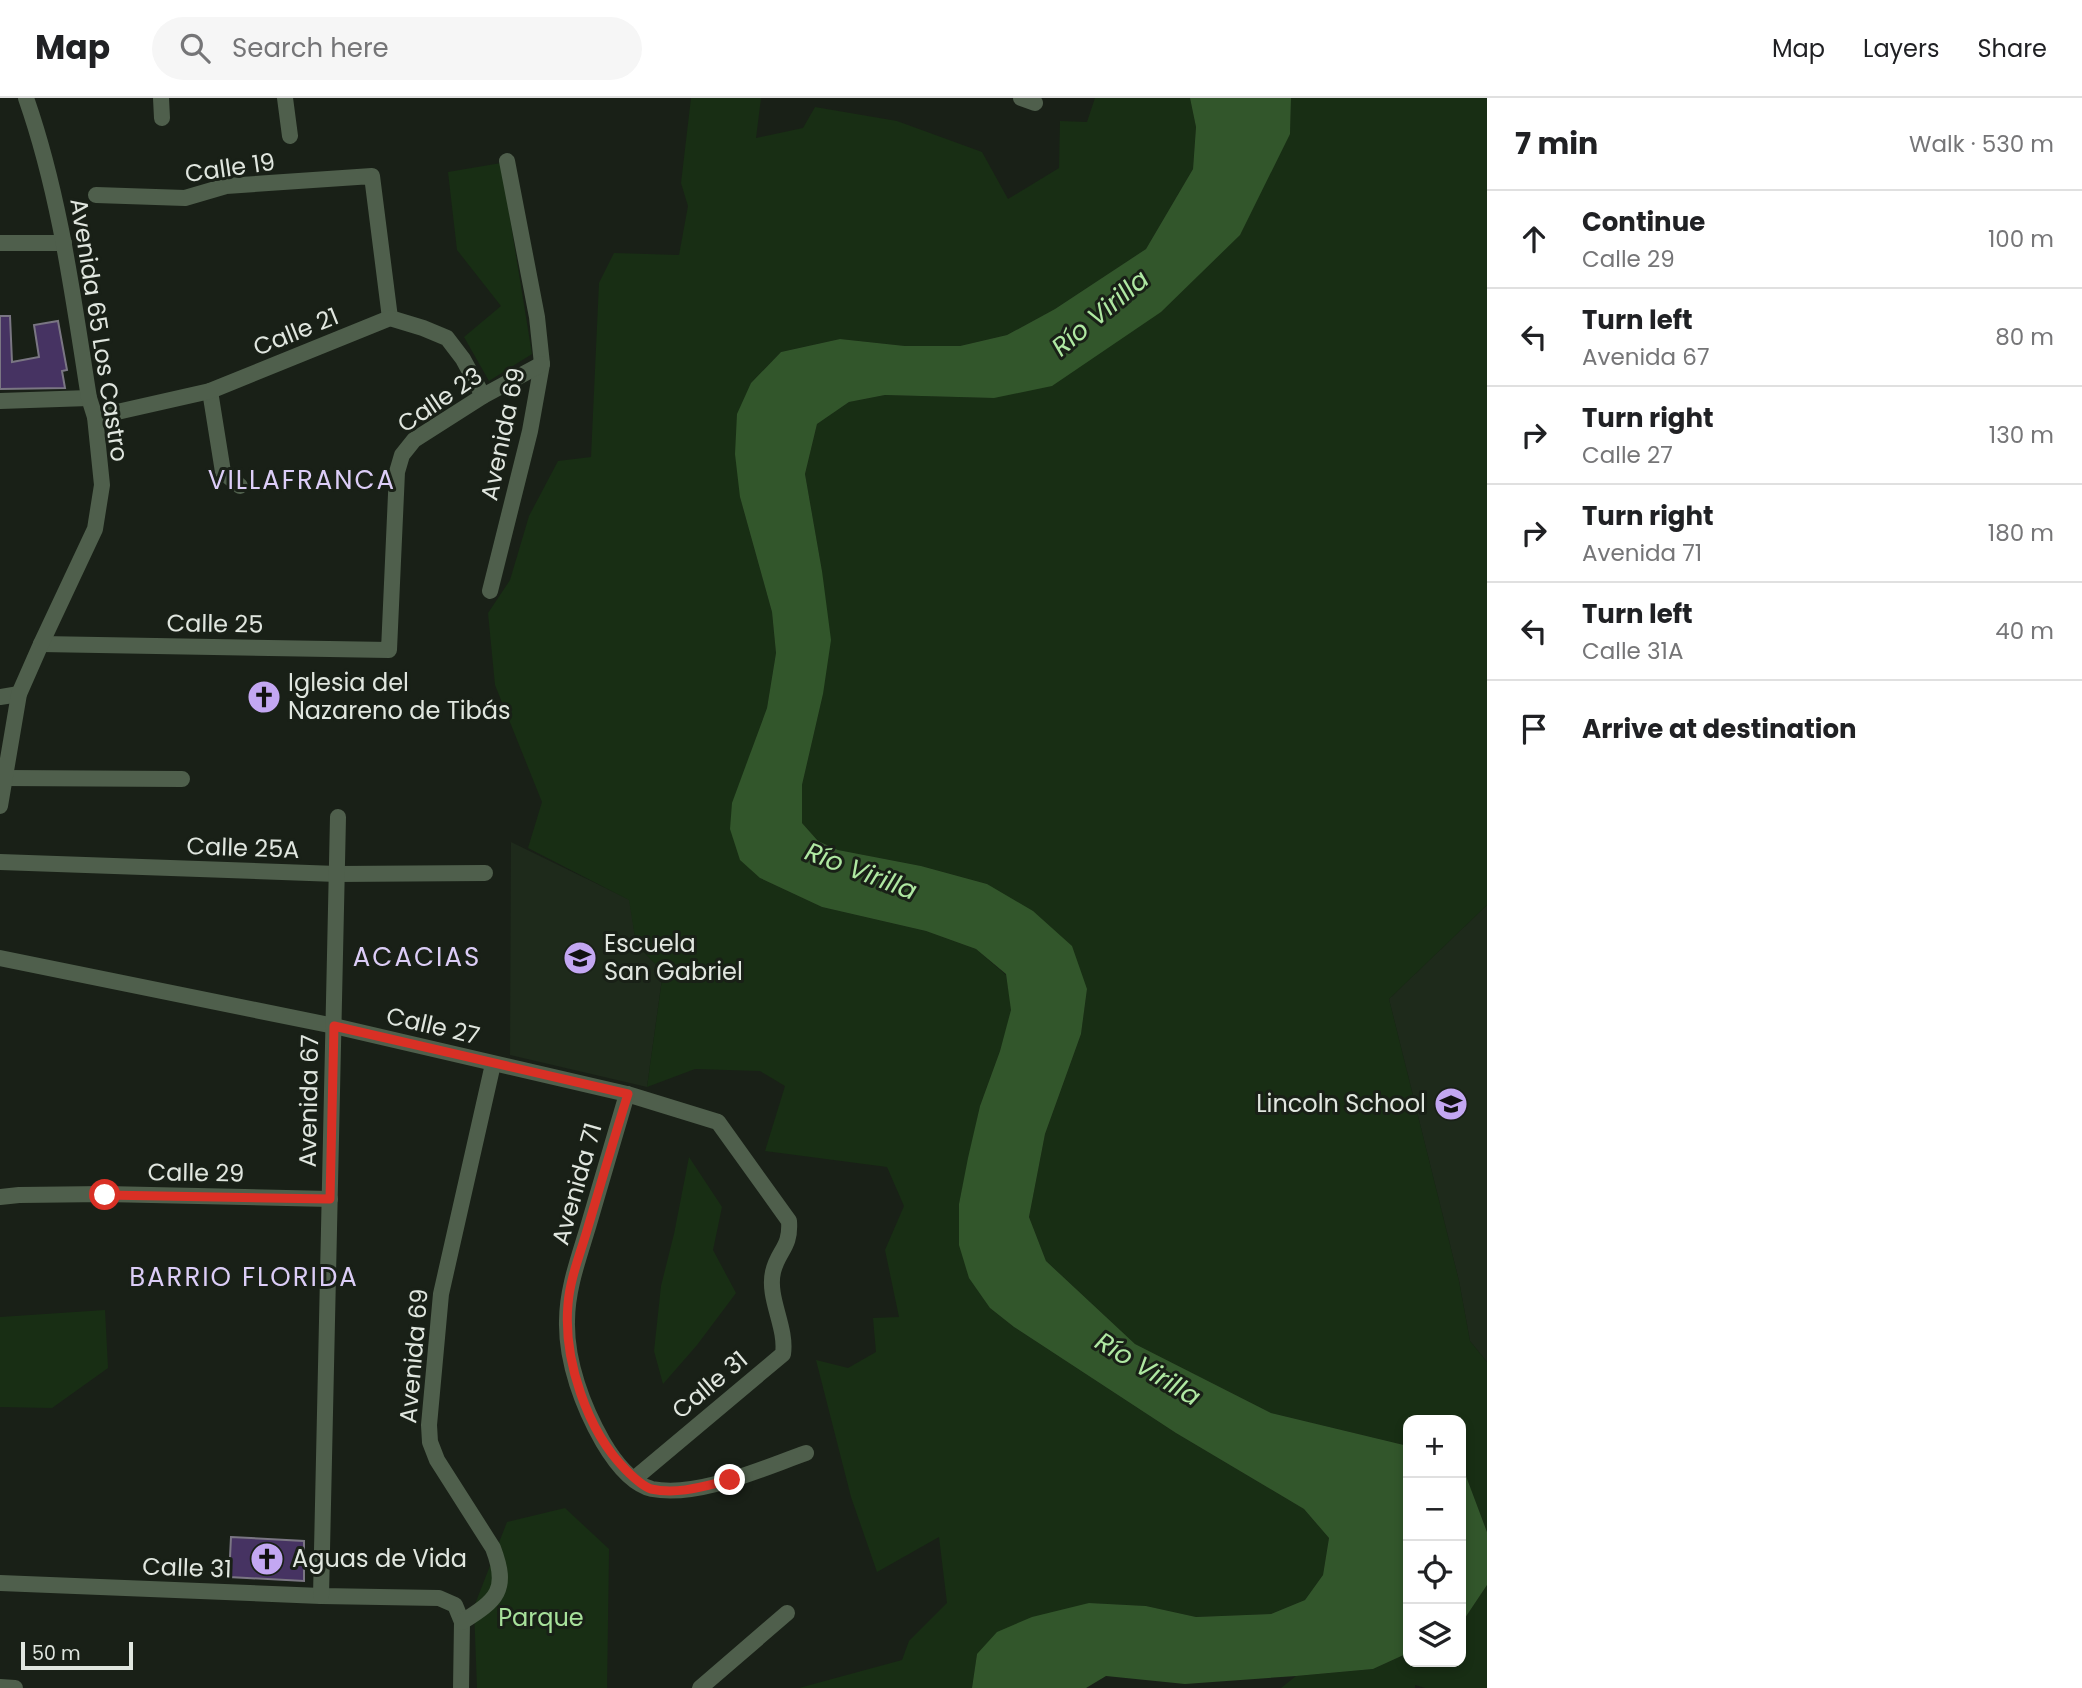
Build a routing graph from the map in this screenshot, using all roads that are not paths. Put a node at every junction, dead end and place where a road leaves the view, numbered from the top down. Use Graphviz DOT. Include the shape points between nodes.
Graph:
graph roads {
  1 [pos="26,98"];
  2 [pos="161,98"];
  3 [pos="285,98"];
  4 [pos="162,118"];
  5 [pos="290,136"];
  6 [pos="507,161"];
  7 [pos="96,195"];
  8 [pos="0,243"];
  9 [pos="64,243"];
  10 [pos="390,318"];
  11 [pos="542,364"];
  12 [pos="210,391"];
  13 [pos="483,396"];
  14 [pos="89,398"];
  15 [pos="0,401"];
  16 [pos="94,417"];
  17 [pos="240,486"];
  18 [pos="490,591"];
  19 [pos="41,644"];
  20 [pos="389,650"];
  21 [pos="19,694"];
  22 [pos="0,697"];
  23 [pos="4,778"];
  24 [pos="181,779"];
  25 [pos="0,806"];
  26 [pos="338,817"];
  27 [pos="0,862"];
  28 [pos="485,873"];
  29 [pos="337,874"];
  30 [pos="0,958"];
  31 [pos="334,1026"];
  32 [pos="493,1064"];
  33 [pos="628,1094"];
  34 [pos="0,1195"];
  35 [pos="330,1199"];
  36 [pos="783,1354"];
  37 [pos="806,1453"];
  38 [pos="634,1479"];
  39 [pos="0,1583"];
  40 [pos="321,1596"];
  41 [pos="787,1613"];
  42 [pos="462,1622"];
  43 [pos="0,1687"];
  44 [pos="15,1688"];
  45 [pos="461,1688"];
  46 [pos="700,1688"];
  1 -- 9 [label="street, Avenida 65 Los Castro"];
  2 -- 4 [label="street"];
  3 -- 5 [label="street"];
  6 -- 11 [label="street, Avenida 69"];
  7 -- 10 [label="street, Calle 19" via="185,198 226,186 372,176"];
  8 -- 9 [label="street"];
  9 -- 14 [label="street, Avenida 65 Los Castro"];
  10 -- 12 [label="street, Calle 21"];
  10 -- 13 [label="street" via="447,338"];
  11 -- 13 [label="street, Calle 23"];
  11 -- 18 [label="street, Avenida 69"];
  12 -- 16 [label="street, Calle 21"];
  12 -- 17 [label="street" via="223,472"];
  13 -- 20 [label="street, Calle 23" via="414,440 402,455 397,472"];
  14 -- 15 [label="street"];
  14 -- 16 [label="street, Avenida 65 Los Castro"];
  16 -- 19 [label="street, Avenida 65 Los Castro" via="102,485 95,530"];
  19 -- 20 [label="street, Calle 25"];
  19 -- 21 [label="street, Avenida 65 Los Castro"];
  21 -- 22 [label="street"];
  21 -- 23 [label="street, Avenida 65 Los Castro"];
  23 -- 24 [label="street"];
  23 -- 25 [label="street, Avenida 65 Los Castro"];
  26 -- 29 [label="street, Avenida 67"];
  27 -- 29 [label="street, Calle 25A"];
  28 -- 29 [label="street, Calle 25A"];
  29 -- 31 [label="street, Avenida 67"];
  30 -- 31 [label="street, Calle 27"];
  31 -- 32 [label="street, Calle 27"];
  31 -- 35 [label="street, Avenida 67"];
  32 -- 33 [label="street, Calle 27"];
  32 -- 42 [label="street, Avenida 69" via="440,1294 429,1425 437,1460 499,1563 497,1594"];
  33 -- 36 [label="street, Calle 27" via="718,1122 789,1221 790,1236 773,1272 772,1287 785,1342"];
  33 -- 38 [label="street, Avenida 71" via="577,1265 567,1322 568,1345 592,1422 612,1457"];
  34 -- 35 [label="street, Calle 29"];
  35 -- 40 [label="street, Avenida 67"];
  36 -- 38 [label="street, Calle 31"];
  37 -- 38 [label="street" via="683,1491 650,1489"];
  39 -- 40 [label="street, Calle 31"];
  40 -- 42 [label="street, Calle 31" via="439,1598 455,1605"];
  41 -- 46 [label="street"];
  42 -- 45 [label="street"];
  43 -- 44 [label="street"];
}
